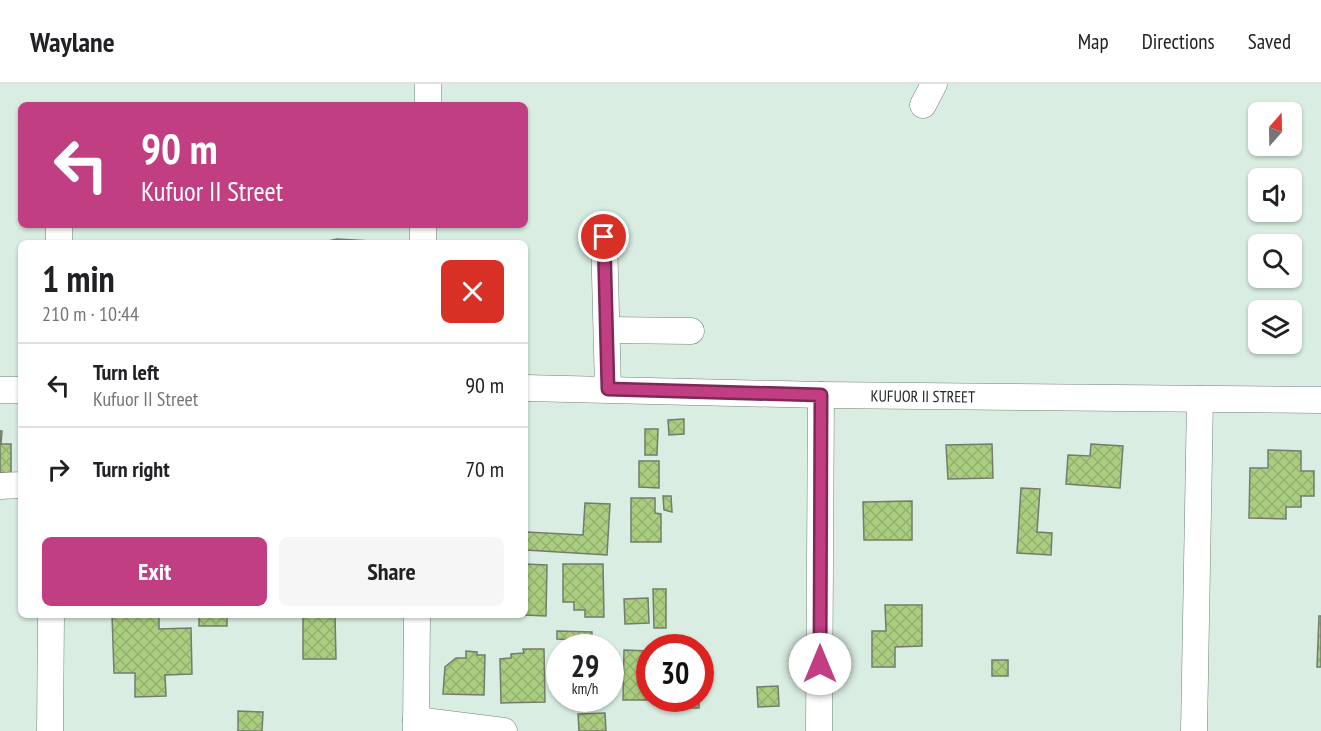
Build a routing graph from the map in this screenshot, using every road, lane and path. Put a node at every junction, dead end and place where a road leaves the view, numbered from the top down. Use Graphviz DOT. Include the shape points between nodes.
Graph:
graph roads {
  1 [pos="428,84"];
  2 [pos="428,102"];
  3 [pos="604,237"];
  4 [pos="608,330"];
  5 [pos="691,331"];
  6 [pos="528,388"];
  7 [pos="608,389"];
  8 [pos="0,390"];
  9 [pos="18,390"];
  10 [pos="821,395"];
  11 [pos="1200,399"];
  12 [pos="1321,399"];
  13 [pos="18,485"];
  14 [pos="0,486"];
  15 [pos="51,618"];
  16 [pos="417,618"];
  17 [pos="416,726"];
  18 [pos="50,731"];
  19 [pos="504,731"];
  20 [pos="819,731"];
  21 [pos="1194,731"];
  1 -- 2 [label="street"];
  3 -- 4 [label="street"];
  4 -- 5 [label="street"];
  4 -- 7 [label="street"];
  6 -- 7 [label="street, KUFUOR II STREET"];
  7 -- 10 [label="street, KUFUOR II STREET"];
  8 -- 9 [label="street"];
  10 -- 11 [label="street, KUFUOR II STREET"];
  10 -- 20 [label="street"];
  11 -- 12 [label="street, KUFUOR II STREET"];
  11 -- 21 [label="street"];
  13 -- 14 [label="street"];
  15 -- 18 [label="street"];
  16 -- 17 [label="street"];
  17 -- 19 [label="street"];
}
